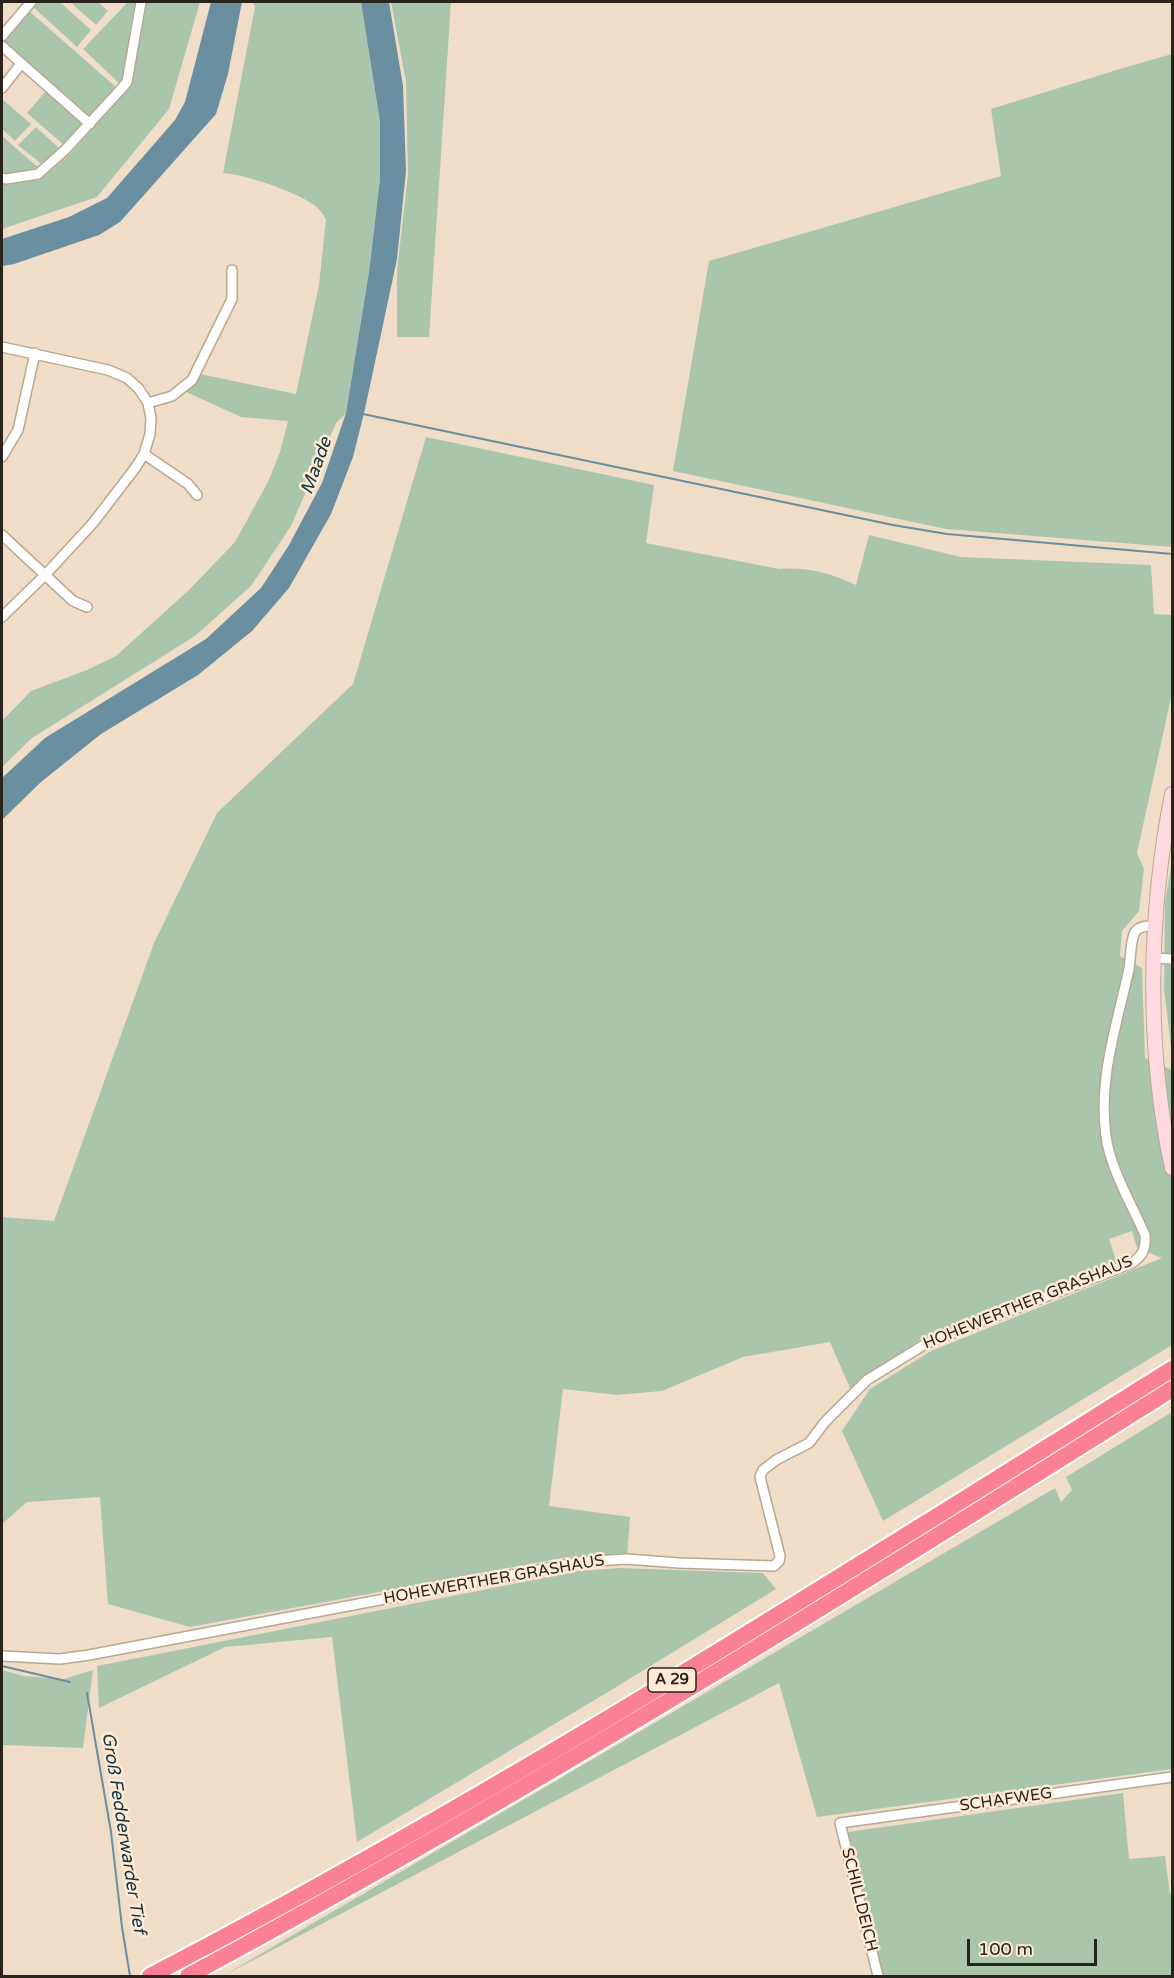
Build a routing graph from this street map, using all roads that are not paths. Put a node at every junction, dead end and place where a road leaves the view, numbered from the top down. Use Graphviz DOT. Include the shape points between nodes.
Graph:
graph roads {
  1 [pos="31,2"];
  2 [pos="141,2"];
  3 [pos="2,36"];
  4 [pos="2,46"];
  5 [pos="21,64"];
  6 [pos="2,88"];
  7 [pos="90,124"];
  8 [pos="2,178"];
  9 [pos="232,270"];
  10 [pos="2,347"];
  11 [pos="35,353"];
  12 [pos="148,403"];
  13 [pos="144,454"];
  14 [pos="2,457"];
  15 [pos="197,495"];
  16 [pos="2,535"];
  17 [pos="46,574"];
  18 [pos="87,606"];
  19 [pos="2,617"];
  20 [pos="1173,794"];
  21 [pos="1156,925"];
  22 [pos="1154,958"];
  23 [pos="1173,959"];
  24 [pos="1173,1168"];
  25 [pos="1173,1369"];
  26 [pos="1173,1389"];
  27 [pos="2,1656"];
  28 [pos="1173,1777"];
  29 [pos="840,1823"];
  30 [pos="155,1974"];
  31 [pos="188,1977"];
  32 [pos="878,1977"];
  1 -- 3 [label="street"];
  2 -- 7 [label="street" via="127,82"];
  4 -- 5 [label="street"];
  5 -- 6 [label="street"];
  5 -- 7 [label="street"];
  7 -- 8 [label="street" via="38,174"];
  9 -- 12 [label="street" via="232,299 192,380 172,396"];
  10 -- 11 [label="street"];
  11 -- 12 [label="street" via="127,378"];
  11 -- 14 [label="street" via="18,430"];
  12 -- 13 [label="street" via="150,434"];
  13 -- 15 [label="street" via="188,484"];
  13 -- 17 [label="street" via="93,523"];
  16 -- 17 [label="street"];
  17 -- 18 [label="street" via="73,601"];
  17 -- 19 [label="street"];
  20 -- 21 [label="street" via="1163,844"];
  21 -- 22 [label="street"];
  21 -- 27 [label="street, HOHEWERTHER GRASHAUS" via="1141,927 1133,938 1107,1067 1104,1105 1113,1164 1145,1235 1142,1256 927,1343 867,1380 808,1443 763,1470 760,1477 780,1556 774,1566 626,1559 580,1562 60,1659"];
  22 -- 23 [label="street"];
  22 -- 24 [label="street" via="1158,1091"];
  25 -- 30 [label="highway, A 29" via="663,1686 298,1898"];
  26 -- 31 [label="highway, A 29" via="683,1694"];
  28 -- 29 [label="street, SCHAFWEG"];
  29 -- 32 [label="street, SCHILLDEICH"];
}
